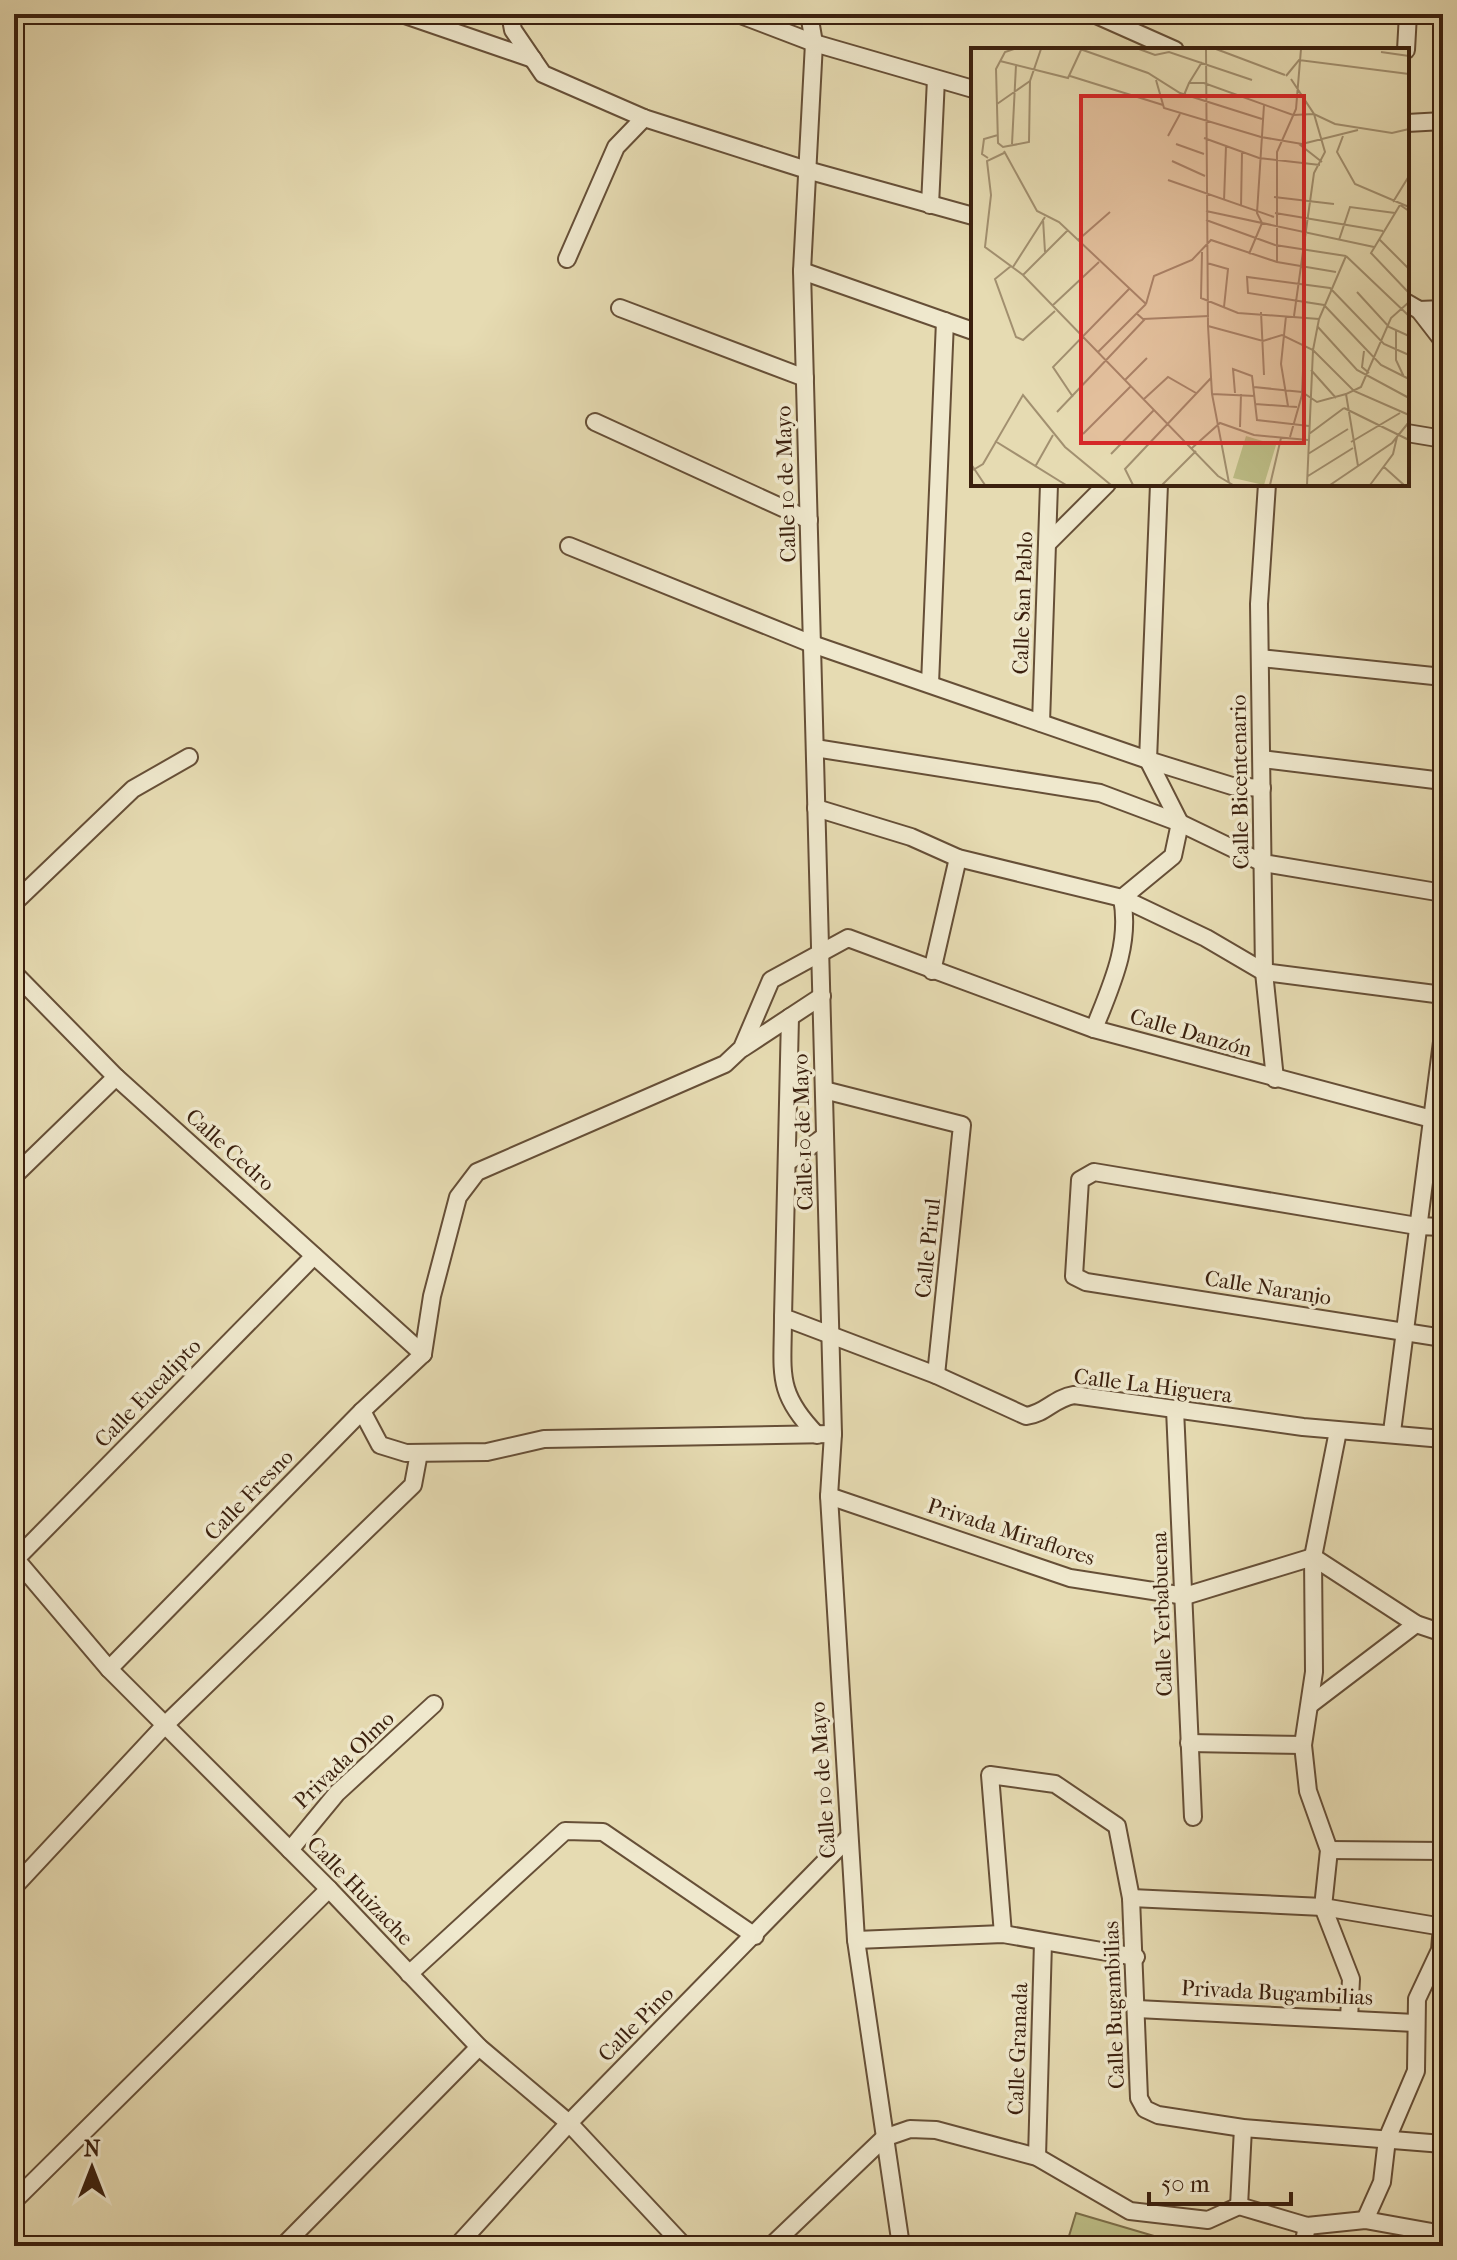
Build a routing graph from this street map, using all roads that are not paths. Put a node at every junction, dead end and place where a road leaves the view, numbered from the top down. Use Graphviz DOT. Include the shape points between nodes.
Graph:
graph roads {
  1 [pos="402,14"];
  2 [pos="510,14"];
  3 [pos="738,14"];
  4 [pos="809,14"];
  5 [pos="1094,14"];
  6 [pos="1408,14"];
  7 [pos="814,43"];
  8 [pos="1170,48"];
  9 [pos="1406,48"];
  10 [pos="533,59"];
  11 [pos="936,79"];
  12 [pos="971,88"];
  13 [pos="644,118"];
  14 [pos="1409,123"];
  15 [pos="1440,124"];
  16 [pos="807,170"];
  17 [pos="930,205"];
  18 [pos="971,215"];
  19 [pos="567,259"];
  20 [pos="802,271"];
  21 [pos="1413,307"];
  22 [pos="620,308"];
  23 [pos="1443,309"];
  24 [pos="945,321"];
  25 [pos="971,330"];
  26 [pos="1443,341"];
  27 [pos="805,378"];
  28 [pos="595,422"];
  29 [pos="1409,433"];
  30 [pos="1443,439"];
  31 [pos="1049,486"];
  32 [pos="1105,486"];
  33 [pos="1159,486"];
  34 [pos="1267,486"];
  35 [pos="809,520"];
  36 [pos="1047,544"];
  37 [pos="569,546"];
  38 [pos="812,644"];
  39 [pos="1260,658"];
  40 [pos="1443,677"];
  41 [pos="930,684"];
  42 [pos="1041,723"];
  43 [pos="815,748"];
  44 [pos="189,757"];
  45 [pos="1262,759"];
  46 [pos="1148,760"];
  47 [pos="1443,781"];
  48 [pos="1262,788"];
  49 [pos="816,808"];
  50 [pos="1180,823"];
  51 [pos="958,858"];
  52 [pos="1263,863"];
  53 [pos="1443,893"];
  54 [pos="1122,898"];
  55 [pos="14,903"];
  56 [pos="820,950"];
  57 [pos="932,971"];
  58 [pos="1264,972"];
  59 [pos="14,973"];
  60 [pos="1443,995"];
  61 [pos="822,996"];
  62 [pos="790,1017"];
  63 [pos="1094,1029"];
  64 [pos="1443,1034"];
  65 [pos="742,1048"];
  66 [pos="116,1077"];
  67 [pos="1275,1079"];
  68 [pos="824,1090"];
  69 [pos="1438,1120"];
  70 [pos="825,1136"];
  71 [pos="788,1162"];
  72 [pos="14,1176"];
  73 [pos="1417,1226"];
  74 [pos="1443,1227"];
  75 [pos="314,1256"];
  76 [pos="783,1317"];
  77 [pos="1405,1332"];
  78 [pos="830,1336"];
  79 [pos="1443,1338"];
  80 [pos="423,1354"];
  81 [pos="936,1375"];
  82 [pos="1175,1409"];
  83 [pos="362,1411"];
  84 [pos="1338,1431"];
  85 [pos="1392,1432"];
  86 [pos="825,1434"];
  87 [pos="1443,1439"];
  88 [pos="419,1453"];
  89 [pos="829,1496"];
  90 [pos="1313,1557"];
  91 [pos="15,1559"];
  92 [pos="1185,1596"];
  93 [pos="1416,1624"];
  94 [pos="1443,1633"];
  95 [pos="109,1669"];
  96 [pos="434,1704"];
  97 [pos="1311,1704"];
  98 [pos="165,1725"];
  99 [pos="1189,1743"];
  100 [pos="1303,1745"];
  101 [pos="1193,1817"];
  102 [pos="849,1837"];
  103 [pos="290,1850"];
  104 [pos="1329,1850"];
  105 [pos="1443,1851"];
  106 [pos="14,1887"];
  107 [pos="329,1889"];
  108 [pos="1131,1898"];
  109 [pos="1323,1907"];
  110 [pos="1443,1923"];
  111 [pos="1003,1934"];
  112 [pos="755,1936"];
  113 [pos="856,1940"];
  114 [pos="1043,1942"];
  115 [pos="1136,1957"];
  116 [pos="409,1974"];
  117 [pos="1137,2009"];
  118 [pos="1349,2019"];
  119 [pos="1415,2023"];
  120 [pos="479,2047"];
  121 [pos="569,2123"];
  122 [pos="1243,2128"];
  123 [pos="884,2138"];
  124 [pos="1387,2139"];
  125 [pos="1443,2144"];
  126 [pos="1037,2157"];
  127 [pos="14,2201"];
  128 [pos="1239,2206"];
  129 [pos="1365,2220"];
  130 [pos="1307,2226"];
  131 [pos="1443,2234"];
  132 [pos="283,2246"];
  133 [pos="457,2246"];
  134 [pos="684,2246"];
  135 [pos="771,2246"];
  136 [pos="901,2246"];
  137 [pos="1303,2246"];
  1 -- 10 [label="street"];
  2 -- 10 [label="street" via="513,30"];
  3 -- 7 [label="street"];
  4 -- 7 [label="street, Calle 10 de Mayo"];
  5 -- 8 [label="street"];
  6 -- 9 [label="street"];
  7 -- 11 [label="street"];
  7 -- 16 [label="street, Calle 10 de Mayo"];
  10 -- 13 [label="street" via="543,74"];
  11 -- 12 [label="street"];
  11 -- 17 [label="street"];
  13 -- 16 [label="street"];
  13 -- 19 [label="street" via="616,147"];
  14 -- 15 [label="street"];
  16 -- 17 [label="street"];
  16 -- 20 [label="street, Calle 10 de Mayo"];
  17 -- 18 [label="street"];
  20 -- 24 [label="street"];
  20 -- 27 [label="street, Calle 10 de Mayo"];
  21 -- 23 [label="street"];
  21 -- 26 [label="street"];
  22 -- 27 [label="street"];
  24 -- 25 [label="street"];
  24 -- 41 [label="street"];
  27 -- 35 [label="street, Calle 10 de Mayo"];
  28 -- 35 [label="street"];
  29 -- 30 [label="street"];
  31 -- 36 [label="street, Calle San Pablo"];
  32 -- 36 [label="street"];
  33 -- 46 [label="street"];
  34 -- 39 [label="street, Calle Bicentenario"];
  35 -- 38 [label="street, Calle 10 de Mayo"];
  36 -- 42 [label="street, Calle San Pablo"];
  37 -- 38 [label="street"];
  38 -- 41 [label="street"];
  38 -- 43 [label="street, Calle 10 de Mayo"];
  39 -- 40 [label="street"];
  39 -- 45 [label="street, Calle Bicentenario"];
  41 -- 42 [label="street"];
  42 -- 46 [label="street"];
  43 -- 49 [label="street, Calle 10 de Mayo"];
  43 -- 50 [label="street" via="1100,793"];
  44 -- 55 [label="street" via="133,789"];
  45 -- 47 [label="street"];
  45 -- 48 [label="street, Calle Bicentenario"];
  46 -- 48 [label="street" via="1232,786"];
  46 -- 50 [label="street"];
  48 -- 52 [label="street, Calle Bicentenario"];
  49 -- 51 [label="street" via="911,837"];
  49 -- 56 [label="street, Calle 10 de Mayo"];
  50 -- 52 [label="street"];
  50 -- 54 [label="street" via="1173,856"];
  51 -- 54 [label="street"];
  51 -- 57 [label="street"];
  52 -- 53 [label="street"];
  52 -- 58 [label="street, Calle Bicentenario"];
  54 -- 58 [label="street"];
  54 -- 63 [label="street" via="1126,921 1121,961"];
  56 -- 57 [label="street, Calle Danzón" via="848,938"];
  56 -- 61 [label="street, Calle 10 de Mayo"];
  56 -- 65 [label="street, Calle Danzón" via="771,980"];
  57 -- 63 [label="street, Calle Danzón"];
  58 -- 60 [label="street"];
  58 -- 67 [label="street, Calle Bicentenario"];
  59 -- 66 [label="street, Calle Cedro"];
  61 -- 62 [label="street"];
  61 -- 68 [label="street, Calle 10 de Mayo"];
  62 -- 65 [label="street"];
  62 -- 71 [label="street"];
  63 -- 67 [label="street, Calle Danzón"];
  64 -- 69 [label="street"];
  65 -- 80 [label="street" via="725,1064 477,1172 458,1197"];
  66 -- 72 [label="street"];
  66 -- 75 [label="street, Calle Cedro"];
  67 -- 69 [label="street, Calle Danzón"];
  68 -- 70 [label="street, Calle 10 de Mayo"];
  68 -- 81 [label="street, Calle Pirul" via="962,1125"];
  69 -- 73 [label="street"];
  70 -- 71 [label="street"];
  70 -- 78 [label="street, Calle 10 de Mayo"];
  71 -- 76 [label="street"];
  73 -- 74 [label="street"];
  73 -- 77 [label="street"];
  73 -- 77 [label="street, Calle Naranjo" via="1094,1172 1080,1180 1077,1200 1074,1276 1086,1282"];
  75 -- 80 [label="street, Calle Cedro"];
  75 -- 91 [label="street, Calle Eucalipto"];
  76 -- 78 [label="street, Calle La Higuera"];
  76 -- 86 [label="street" via="783,1381 793,1411"];
  77 -- 79 [label="street, Calle Naranjo"];
  77 -- 85 [label="street"];
  78 -- 81 [label="street, Calle La Higuera"];
  78 -- 86 [label="street, Calle 10 de Mayo"];
  80 -- 83 [label="street, Calle Fresno"];
  81 -- 82 [label="street, Calle La Higuera" via="1026,1416 1039,1415 1059,1397 1074,1395"];
  82 -- 84 [label="street, Calle La Higuera"];
  82 -- 92 [label="street, Calle Yerbabuena"];
  83 -- 88 [label="street" via="380,1445"];
  83 -- 95 [label="street, Calle Fresno"];
  84 -- 85 [label="street, Calle La Higuera"];
  84 -- 90 [label="street"];
  85 -- 87 [label="street, Calle La Higuera"];
  86 -- 88 [label="street" via="544,1439 487,1452"];
  86 -- 89 [label="street, Calle 10 de Mayo"];
  88 -- 98 [label="street" via="413,1485"];
  89 -- 92 [label="street, Privada Miraflores" via="1070,1578"];
  89 -- 102 [label="street, Calle 10 de Mayo"];
  90 -- 92 [label="street"];
  90 -- 93 [label="street"];
  90 -- 97 [label="street"];
  91 -- 95 [label="street, Calle Huizache"];
  92 -- 99 [label="street, Calle Yerbabuena"];
  93 -- 94 [label="street"];
  93 -- 97 [label="street"];
  95 -- 98 [label="street, Calle Huizache"];
  96 -- 103 [label="street, Privada Olmo" via="337,1793"];
  97 -- 100 [label="street"];
  98 -- 103 [label="street, Calle Huizache"];
  98 -- 106 [label="street"];
  99 -- 100 [label="street"];
  99 -- 101 [label="street, Calle Yerbabuena"];
  100 -- 104 [label="street" via="1308,1791"];
  102 -- 112 [label="street, Calle Pino"];
  102 -- 113 [label="street, Calle 10 de Mayo"];
  103 -- 107 [label="street, Calle Huizache"];
  104 -- 105 [label="street"];
  104 -- 109 [label="street"];
  107 -- 116 [label="street, Calle Huizache"];
  107 -- 127 [label="street"];
  108 -- 109 [label="street"];
  108 -- 111 [label="street, Calle Bugambilias" via="1117,1826 1055,1784 990,1775"];
  108 -- 115 [label="street, Calle Bugambilias"];
  109 -- 110 [label="street"];
  109 -- 118 [label="street" via="1351,1979"];
  110 -- 119 [label="street" via="1440,1950 1422,1984"];
  111 -- 113 [label="street"];
  111 -- 114 [label="street"];
  112 -- 116 [label="street" via="603,1832 565,1831"];
  112 -- 121 [label="street, Calle Pino"];
  113 -- 123 [label="street, Calle 10 de Mayo"];
  114 -- 115 [label="street"];
  114 -- 126 [label="street, Calle Granada"];
  115 -- 117 [label="street, Calle Bugambilias"];
  116 -- 120 [label="street, Calle Huizache"];
  117 -- 118 [label="street, Privada Bugambilias"];
  117 -- 122 [label="street, Calle Bugambilias" via="1139,2098 1145,2109"];
  118 -- 119 [label="street, Privada Bugambilias"];
  119 -- 124 [label="street" via="1416,2071"];
  120 -- 121 [label="street, Calle Huizache"];
  120 -- 132 [label="street"];
  121 -- 133 [label="street, Calle Pino"];
  121 -- 134 [label="street, Calle Huizache"];
  122 -- 124 [label="street"];
  122 -- 128 [label="street"];
  123 -- 126 [label="street" via="910,2129 936,2130"];
  123 -- 135 [label="street"];
  123 -- 136 [label="street, Calle 10 de Mayo"];
  124 -- 125 [label="street"];
  124 -- 129 [label="street" via="1382,2182"];
  126 -- 128 [label="street" via="1130,2211 1208,2220"];
  128 -- 130 [label="street"];
  129 -- 130 [label="street"];
  129 -- 131 [label="street"];
  130 -- 137 [label="street"];
}
